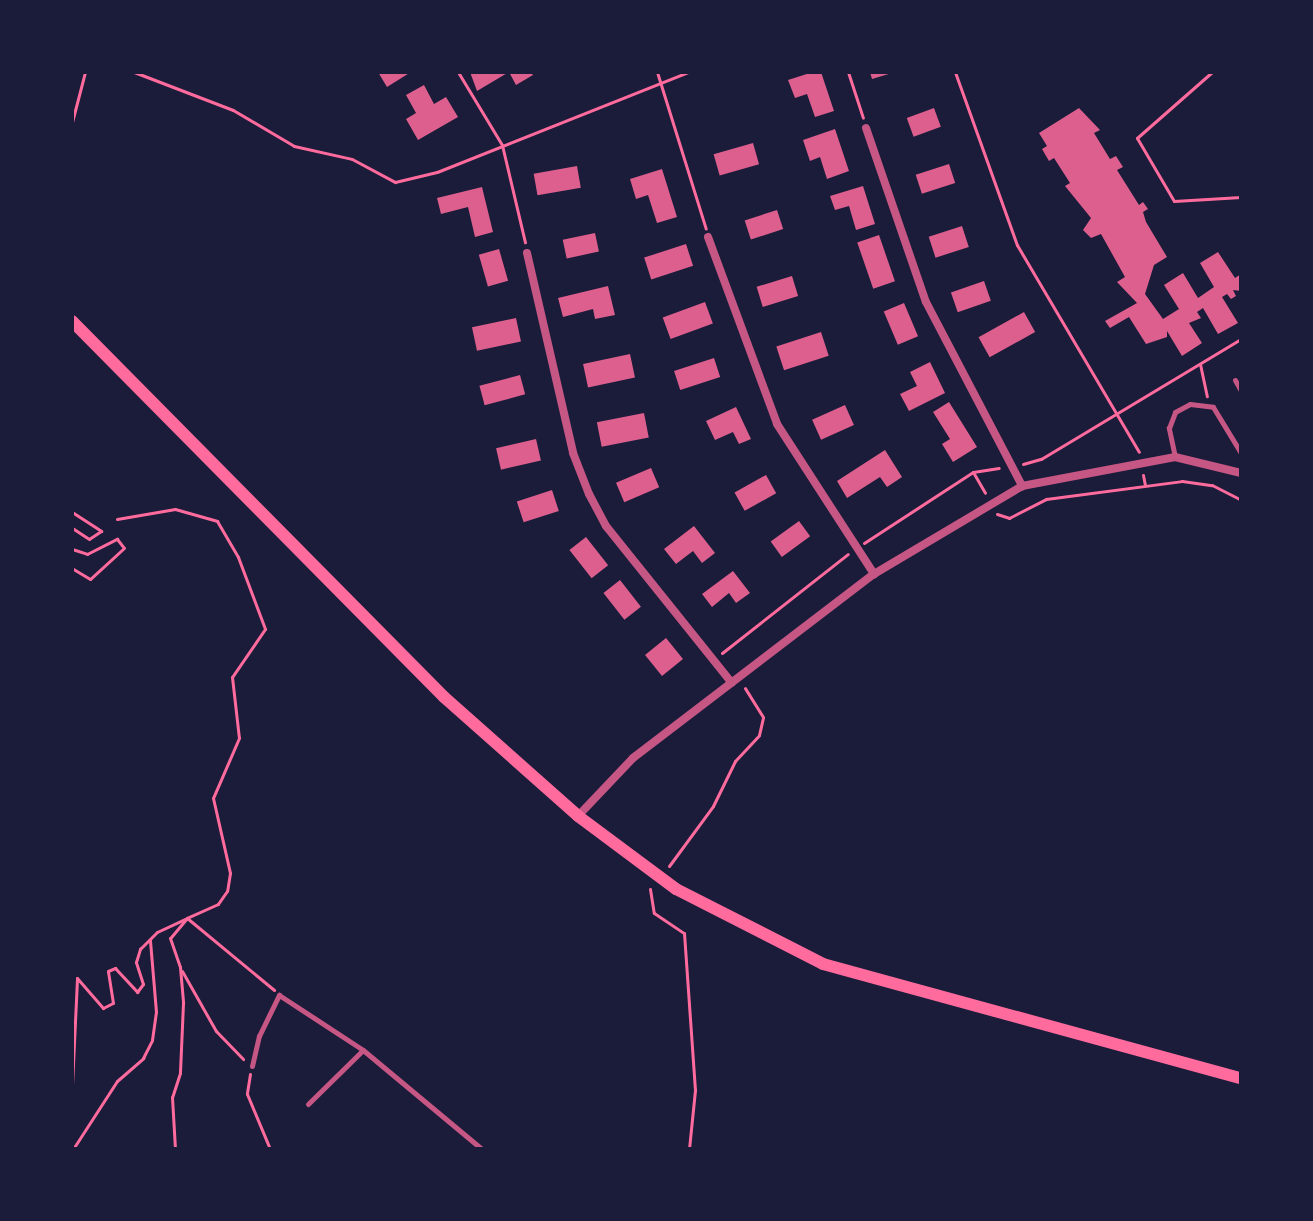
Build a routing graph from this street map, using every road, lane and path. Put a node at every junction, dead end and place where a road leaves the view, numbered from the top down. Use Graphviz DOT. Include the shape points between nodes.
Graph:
graph roads {
  1 [pos="85,72"];
  2 [pos="134,72"];
  3 [pos="458,72"];
  4 [pos="657,72"];
  5 [pos="688,72"];
  6 [pos="848,72"];
  7 [pos="955,72"];
  8 [pos="1212,72"];
  9 [pos="659,81"];
  10 [pos="72,122"];
  11 [pos="866,128"];
  12 [pos="502,145"];
  13 [pos="1241,197"];
  14 [pos="708,237"];
  15 [pos="527,253"];
  16 [pos="72,321"];
  17 [pos="1241,339"];
  18 [pos="1200,364"];
  19 [pos="1235,380"];
  20 [pos="1241,391"];
  21 [pos="1213,407"];
  22 [pos="1118,412"];
  23 [pos="1241,453"];
  24 [pos="1175,457"];
  25 [pos="1141,462"];
  26 [pos="1015,465"];
  27 [pos="973,472"];
  28 [pos="1241,473"];
  29 [pos="1145,485"];
  30 [pos="1022,486"];
  31 [pos="1241,500"];
  32 [pos="991,504"];
  33 [pos="72,512"];
  34 [pos="117,519"];
  35 [pos="72,528"];
  36 [pos="72,549"];
  37 [pos="72,568"];
  38 [pos="874,574"];
  39 [pos="735,681"];
  40 [pos="578,816"];
  41 [pos="669,866"];
  42 [pos="650,889"];
  43 [pos="187,918"];
  44 [pos="150,939"];
  45 [pos="180,967"];
  46 [pos="279,995"];
  47 [pos="363,1050"];
  48 [pos="252,1066"];
  49 [pos="1241,1078"];
  50 [pos="72,1085"];
  51 [pos="308,1104"];
  52 [pos="73,1149"];
  53 [pos="175,1149"];
  54 [pos="270,1149"];
  55 [pos="482,1149"];
  56 [pos="689,1149"];
  1 -- 10 [label="path"];
  2 -- 12 [label="path" via="233,110 294,146 352,159 390,181 437,172"];
  3 -- 12 [label="path"];
  4 -- 9 [label="path"];
  5 -- 9 [label="path"];
  6 -- 11 [label="path"];
  7 -- 22 [label="path" via="1017,245"];
  8 -- 13 [label="path" via="1137,138 1174,201"];
  9 -- 12 [label="path"];
  9 -- 14 [label="path"];
  11 -- 26 [label="street" via="933,316"];
  12 -- 15 [label="path"];
  14 -- 38 [label="street" via="777,424"];
  15 -- 39 [label="street" via="573,453 589,494 606,526"];
  16 -- 40 [label="main road" via="347,603"];
  17 -- 18 [label="path"];
  18 -- 21 [label="path"];
  18 -- 22 [label="path"];
  19 -- 20 [label="lane"];
  21 -- 23 [label="lane"];
  21 -- 24 [label="lane" via="1190,404 1175,412 1169,428"];
  22 -- 25 [label="path"];
  22 -- 26 [label="path" via="1041,459"];
  24 -- 25 [label="street"];
  24 -- 28 [label="street"];
  25 -- 29 [label="path"];
  25 -- 30 [label="street"];
  26 -- 30 [label="street"];
  27 -- 32 [label="path"];
  29 -- 31 [label="path" via="1195,481"];
  29 -- 32 [label="path" via="1046,499 1009,518 1000,518"];
  30 -- 32 [label="street"];
  32 -- 38 [label="street"];
  33 -- 35 [label="path" via="101,531 89,539"];
  34 -- 43 [label="path" via="175,509 217,521 238,557 265,629 232,677 239,738 213,798 230,873 227,891 218,904"];
  36 -- 37 [label="path" via="87,554 117,539 124,548 90,579"];
  38 -- 39 [label="street"];
  39 -- 40 [label="street" via="633,758"];
  39 -- 41 [label="path" via="763,717 759,735 735,761 713,806"];
  40 -- 49 [label="main road" via="676,889 823,964"];
  42 -- 56 [label="path" via="654,913 684,933 695,1090"];
  43 -- 44 [label="path"];
  43 -- 45 [label="path" via="170,938"];
  43 -- 46 [label="path"];
  44 -- 50 [label="path" via="136,962 143,984 137,992 115,968 108,971 113,1003 107,1008 83,981 77,978 73,984"];
  44 -- 52 [label="path" via="156,1012 152,1040 143,1058 117,1081"];
  45 -- 48 [label="path" via="216,1031"];
  45 -- 53 [label="path" via="182,1047 172,1097"];
  46 -- 47 [label="lane"];
  46 -- 48 [label="lane" via="259,1036"];
  47 -- 51 [label="lane"];
  47 -- 55 [label="lane"];
  48 -- 54 [label="path" via="247,1094"];
}
